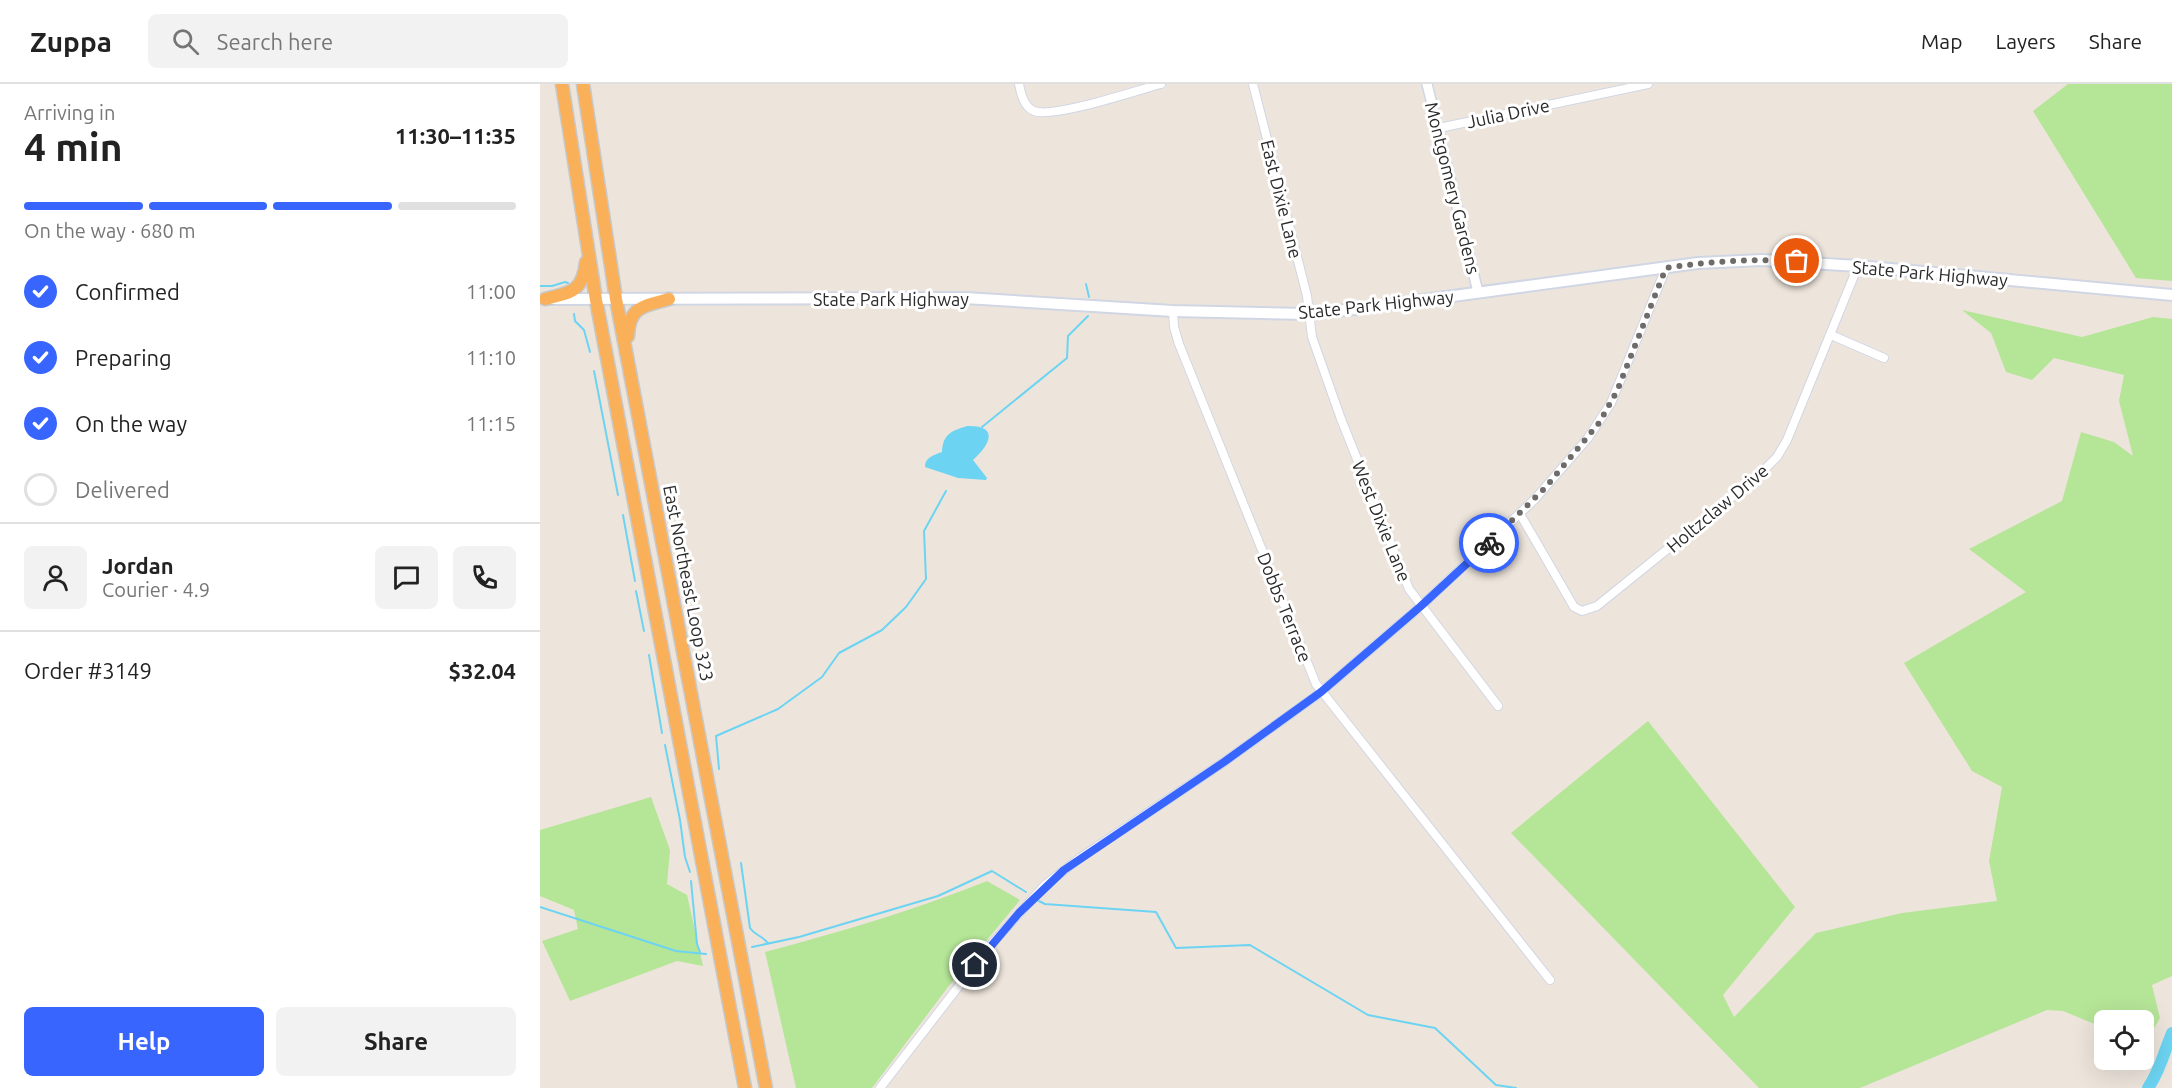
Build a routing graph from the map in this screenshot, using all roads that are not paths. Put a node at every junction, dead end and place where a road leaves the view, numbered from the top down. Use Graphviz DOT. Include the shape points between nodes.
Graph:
graph roads {
  1 [pos="562,84"];
  2 [pos="583,84"];
  3 [pos="1018,84"];
  4 [pos="1161,84"];
  5 [pos="1253,84"];
  6 [pos="1427,84"];
  7 [pos="1648,84"];
  8 [pos="1439,128"];
  9 [pos="591,144"];
  10 [pos="571,146"];
  11 [pos="587,249"];
  12 [pos="1858,266"];
  13 [pos="1666,268"];
  14 [pos="1478,292"];
  15 [pos="2172,295"];
  16 [pos="543,299"];
  17 [pos="669,299"];
  18 [pos="596,300"];
  19 [pos="616,300"];
  20 [pos="1173,311"];
  21 [pos="1308,314"];
  22 [pos="1831,335"];
  23 [pos="1884,358"];
  24 [pos="628,361"];
  25 [pos="644,443"];
  26 [pos="624,446"];
  27 [pos="1520,514"];
  28 [pos="1421,606"];
  29 [pos="679,633"];
  30 [pos="660,637"];
  31 [pos="1321,692"];
  32 [pos="1498,706"];
  33 [pos="708,781"];
  34 [pos="688,785"];
  35 [pos="1550,980"];
  36 [pos="745,1088"];
  37 [pos="766,1088"];
  38 [pos="880,1088"];
  1 -- 10 [label="highway"];
  2 -- 9 [label="highway, East Northeast Loop 323"];
  3 -- 4 [label="street" via="1029,108 1043,113"];
  5 -- 21 [label="street, East Dixie Lane" via="1307,296"];
  6 -- 8 [label="street, Montgomery Gardens"];
  7 -- 8 [label="street, Julia Drive"];
  8 -- 14 [label="street, Montgomery Gardens"];
  9 -- 10 [label="highway"];
  9 -- 19 [label="highway, East Northeast Loop 323"];
  10 -- 11 [label="highway"];
  11 -- 16 [label="highway" via="584,275 578,286 567,294"];
  11 -- 18 [label="highway"];
  12 -- 13 [label="main road, State Park Highway" via="1762,260"];
  12 -- 15 [label="main road, State Park Highway"];
  12 -- 22 [label="street, Holtzclaw Drive"];
  13 -- 14 [label="main road, State Park Highway"];
  13 -- 27 [label="street" via="1611,404 1588,438"];
  14 -- 21 [label="main road, State Park Highway"];
  16 -- 18 [label="main road, State Park Highway"];
  17 -- 19 [label="main road, State Park Highway"];
  17 -- 20 [label="main road, State Park Highway" via="965,298"];
  17 -- 24 [label="highway" via="633,314 628,326"];
  18 -- 19 [label="main road, State Park Highway"];
  18 -- 26 [label="highway"];
  19 -- 24 [label="highway, East Northeast Loop 323"];
  20 -- 21 [label="main road, State Park Highway"];
  20 -- 31 [label="street, Dobbs Terrace" via="1179,344"];
  21 -- 28 [label="street, West Dixie Lane" via="1312,337 1341,419 1409,589"];
  22 -- 23 [label="street"];
  22 -- 27 [label="street, Holtzclaw Drive" via="1787,440 1772,463 1597,606 1582,611 1574,607"];
  24 -- 25 [label="highway, East Northeast Loop 323"];
  25 -- 26 [label="highway"];
  25 -- 29 [label="highway, East Northeast Loop 323"];
  26 -- 30 [label="highway"];
  27 -- 28 [label="street"];
  28 -- 31 [label="street"];
  28 -- 32 [label="street, West Dixie Lane"];
  29 -- 30 [label="highway"];
  29 -- 33 [label="highway, East Northeast Loop 323"];
  30 -- 34 [label="highway"];
  31 -- 35 [label="street, Dobbs Terrace"];
  31 -- 38 [label="street" via="1045,885 989,947"];
  33 -- 34 [label="highway"];
  33 -- 37 [label="highway, East Northeast Loop 323"];
  34 -- 36 [label="highway"];
}
